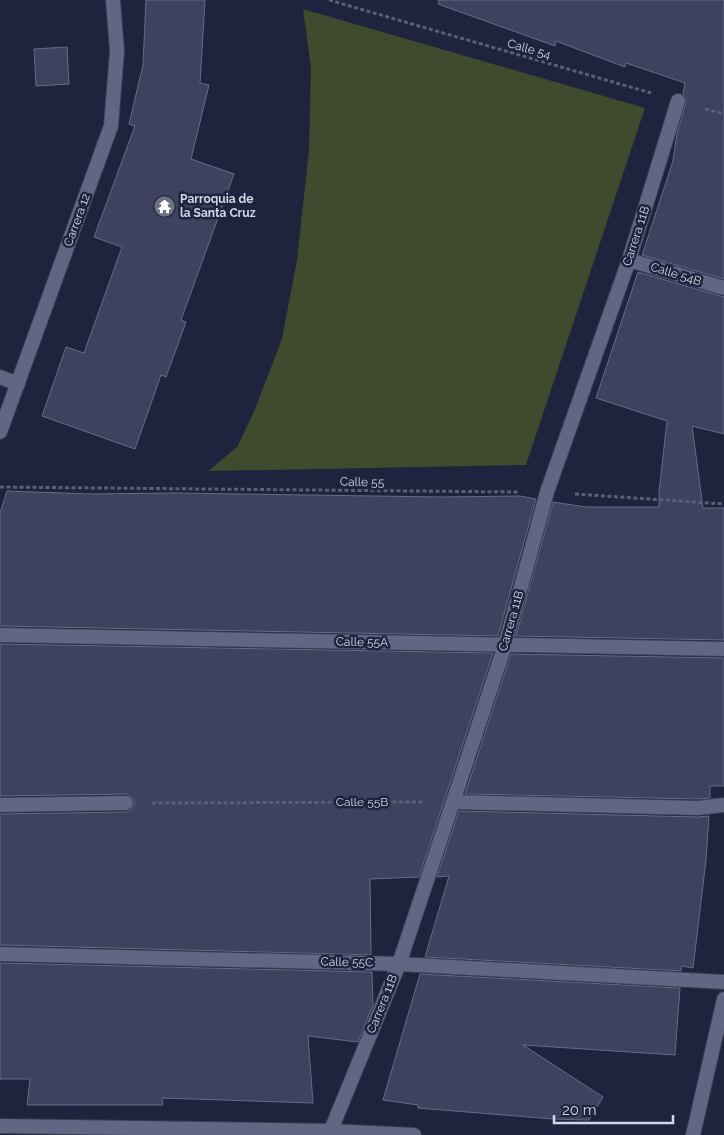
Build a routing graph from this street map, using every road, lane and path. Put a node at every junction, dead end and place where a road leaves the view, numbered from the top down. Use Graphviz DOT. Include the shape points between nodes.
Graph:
graph roads {
  1 [pos="113,0"];
  2 [pos="329,0"];
  3 [pos="678,101"];
  4 [pos="724,114"];
  5 [pos="629,260"];
  6 [pos="724,288"];
  7 [pos="0,377"];
  8 [pos="18,384"];
  9 [pos="0,432"];
  10 [pos="0,487"];
  11 [pos="546,492"];
  12 [pos="724,504"];
  13 [pos="0,635"];
  14 [pos="505,645"];
  15 [pos="724,649"];
  16 [pos="454,802"];
  17 [pos="126,803"];
  18 [pos="0,805"];
  19 [pos="724,805"];
  20 [pos="0,954"];
  21 [pos="399,964"];
  22 [pos="724,982"];
  23 [pos="724,999"];
  24 [pos="0,1126"];
  25 [pos="330,1133"];
  26 [pos="414,1135"];
  27 [pos="693,1135"];
  1 -- 8 [label="street, Carrera 12" via="117,52 111,126"];
  2 -- 3 [label="path, Calle 54"];
  3 -- 4 [label="path, Calle 54"];
  3 -- 5 [label="street, Carrera 11B"];
  5 -- 6 [label="street, Calle 54B"];
  5 -- 11 [label="street, Carrera 11B"];
  7 -- 8 [label="street"];
  8 -- 9 [label="street, Carrera 12"];
  10 -- 11 [label="path, Calle 55"];
  11 -- 12 [label="path, Calle 55"];
  11 -- 14 [label="street, Carrera 11B"];
  13 -- 14 [label="street, Calle 55A"];
  14 -- 15 [label="street, Calle 55A"];
  14 -- 16 [label="street, Carrera 11B"];
  16 -- 17 [label="path, Calle 55B"];
  16 -- 19 [label="street" via="698,808"];
  16 -- 21 [label="street, Carrera 11B"];
  17 -- 18 [label="street"];
  20 -- 21 [label="street, Calle 55C"];
  21 -- 22 [label="street, Calle 55C"];
  21 -- 25 [label="street, Carrera 11B"];
  23 -- 27 [label="street"];
  24 -- 25 [label="street"];
  25 -- 26 [label="street"];
}
